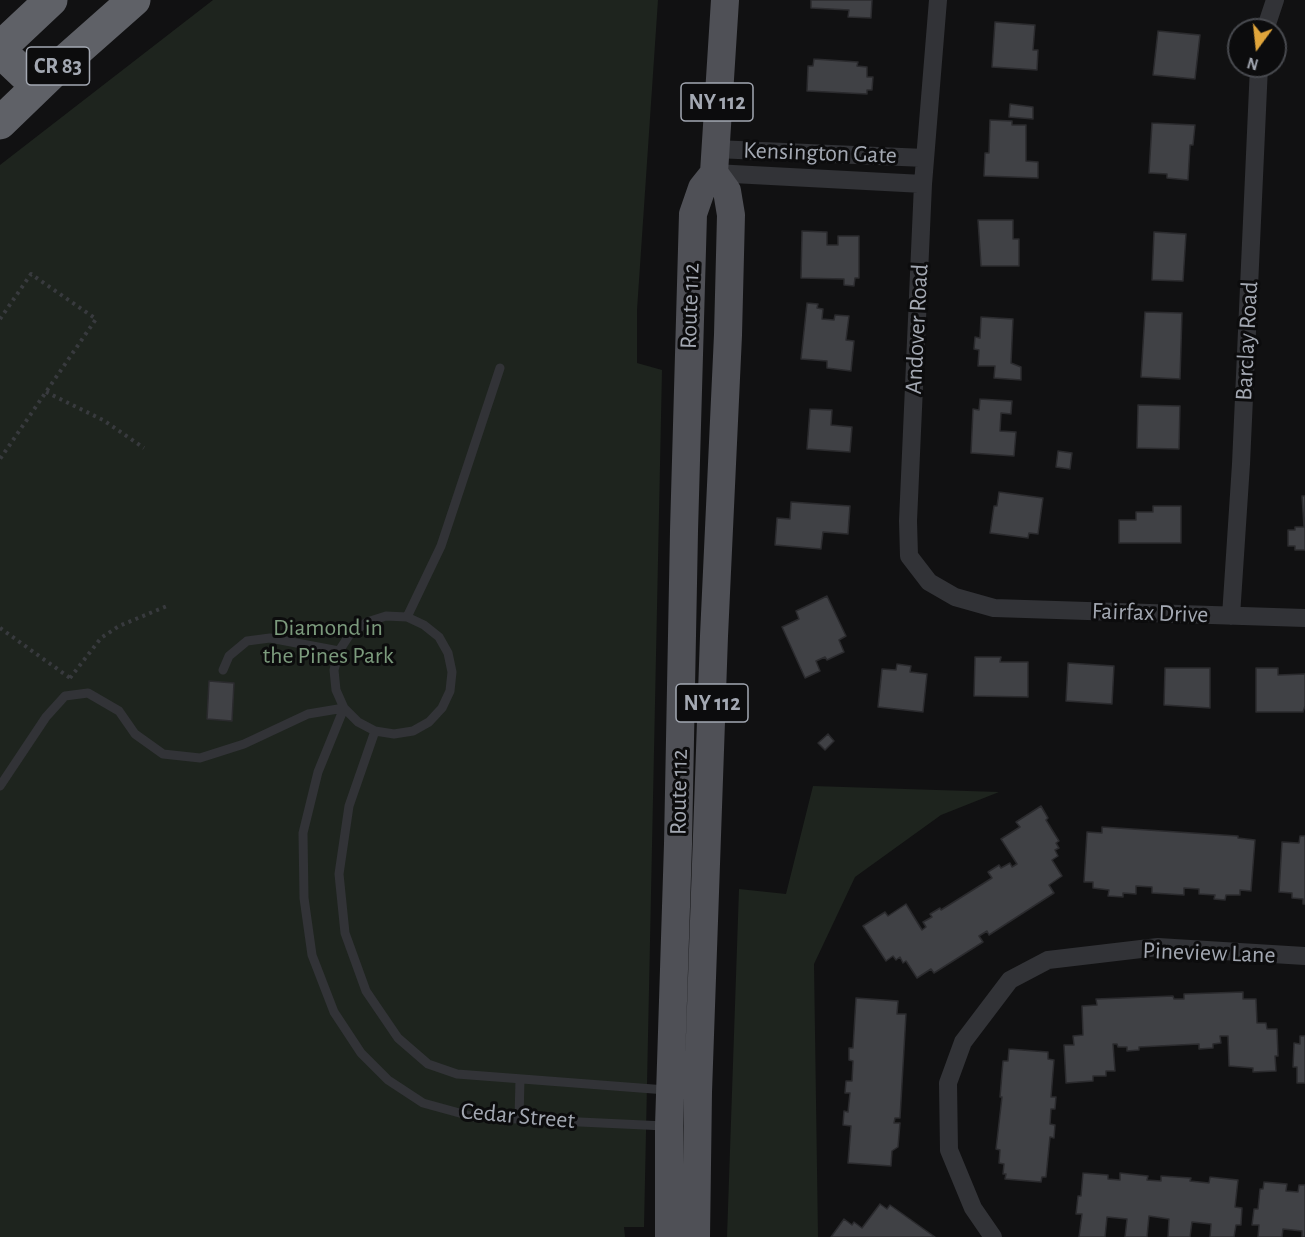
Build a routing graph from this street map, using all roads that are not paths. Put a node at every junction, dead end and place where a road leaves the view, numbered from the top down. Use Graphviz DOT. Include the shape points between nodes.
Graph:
graph roads {
  1 [pos="51,0"];
  2 [pos="134,0"];
  3 [pos="725,0"];
  4 [pos="938,0"];
  5 [pos="1275,0"];
  6 [pos="1269,18"];
  7 [pos="0,50"];
  8 [pos="1258,78"];
  9 [pos="38,86"];
  10 [pos="0,123"];
  11 [pos="925,158"];
  12 [pos="714,161"];
  13 [pos="923,184"];
  14 [pos="500,368"];
  15 [pos="994,608"];
  16 [pos="1231,616"];
  17 [pos="407,617"];
  18 [pos="1305,618"];
  19 [pos="339,651"];
  20 [pos="223,670"];
  21 [pos="344,708"];
  22 [pos="375,732"];
  23 [pos="0,786"];
  24 [pos="1305,956"];
  25 [pos="520,1079"];
  26 [pos="684,1091"];
  27 [pos="519,1119"];
  28 [pos="683,1127"];
  29 [pos="669,1237"];
  30 [pos="696,1237"];
  31 [pos="993,1237"];
  1 -- 7 [label="highway, CR 83"];
  2 -- 9 [label="highway, CR 83"];
  3 -- 12 [label="main road, Route 112 / NY 112"];
  4 -- 11 [label="street, Andover Road"];
  5 -- 6 [label="street"];
  7 -- 9 [label="highway"];
  8 -- 16 [label="street, Barclay Road"];
  9 -- 10 [label="highway, CR 83"];
  11 -- 12 [label="street, Kensington Gate"];
  11 -- 13 [label="street, Andover Road"];
  12 -- 13 [label="street, Kensington Gate"];
  12 -- 26 [label="main road, Route 112 / NY 112" via="693,214 678,855"];
  12 -- 26 [label="main road, Route 112 / NY 112" via="727,191 731,215 728,336 715,624"];
  13 -- 15 [label="street, Andover Road" via="909,556 929,582 956,597"];
  14 -- 17 [label="lane" via="441,546"];
  15 -- 16 [label="street, Fairfax Drive"];
  16 -- 18 [label="street, Fairfax Drive"];
  17 -- 19 [label="lane" via="386,616 367,622 350,634"];
  17 -- 22 [label="lane" via="439,637 452,672 450,691 442,708 413,731"];
  19 -- 20 [label="lane" via="270,638 247,641 229,656"];
  19 -- 21 [label="lane" via="334,670 336,690"];
  21 -- 22 [label="lane"];
  21 -- 23 [label="lane" via="308,714 244,744 200,758 163,754 135,734 119,711 88,693 65,696 46,717"];
  21 -- 27 [label="lane, Cedar Street" via="318,772 303,833 304,898 312,955 334,1012 361,1053 388,1080 423,1103 474,1117"];
  22 -- 25 [label="lane, Cedar Street" via="349,806 339,874 345,933 366,991 398,1038 428,1064 457,1074"];
  24 -- 31 [label="street, Pineview Lane" via="1158,947 1048,960 1010,980 963,1042 948,1083 949,1150 973,1208"];
  25 -- 26 [label="lane, Cedar Street"];
  25 -- 27 [label="lane"];
  26 -- 28 [label="main road, Route 112 / NY 112"];
  27 -- 28 [label="lane, Cedar Street"];
  28 -- 29 [label="main road, Route 112 / NY 112"];
  28 -- 30 [label="main road, Route 112 / NY 112"];
}
